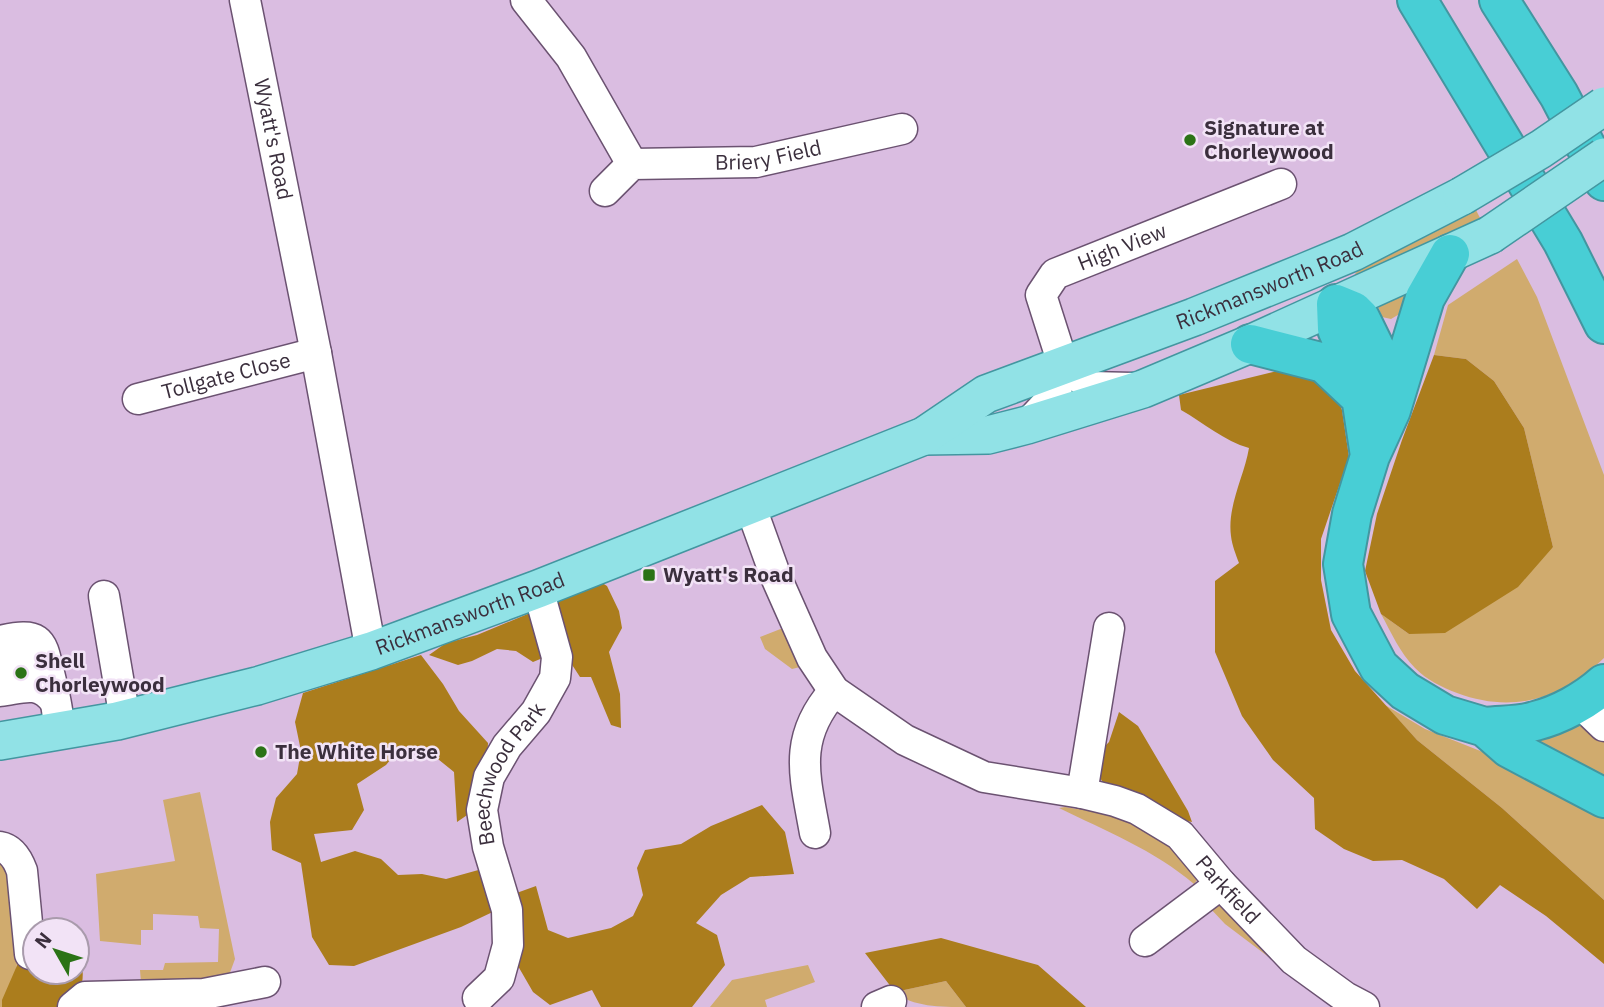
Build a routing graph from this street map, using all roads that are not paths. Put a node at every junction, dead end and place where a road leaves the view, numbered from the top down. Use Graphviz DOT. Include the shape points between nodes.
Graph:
graph roads {
  1 [pos="245,0"];
  2 [pos="526,0"];
  3 [pos="1418,0"];
  4 [pos="1499,0"];
  5 [pos="1604,106"];
  6 [pos="1604,127"];
  7 [pos="902,129"];
  8 [pos="1541,149"];
  9 [pos="1604,157"];
  10 [pos="632,164"];
  11 [pos="1604,181"];
  12 [pos="1281,184"];
  13 [pos="605,191"];
  14 [pos="1353,252"];
  15 [pos="1450,254"];
  16 [pos="1336,304"];
  17 [pos="1194,317"];
  18 [pos="1604,324"];
  19 [pos="1250,344"];
  20 [pos="316,353"];
  21 [pos="1063,364"];
  22 [pos="1143,388"];
  23 [pos="138,399"];
  24 [pos="1376,404"];
  25 [pos="1027,425"];
  26 [pos="924,436"];
  27 [pos="750,505"];
  28 [pos="538,589"];
  29 [pos="104,596"];
  30 [pos="1109,628"];
  31 [pos="0,640"];
  32 [pos="371,651"];
  33 [pos="0,667"];
  34 [pos="0,691"];
  35 [pos="834,691"];
  36 [pos="55,704"];
  37 [pos="1596,704"];
  38 [pos="125,719"];
  39 [pos="1485,727"];
  40 [pos="0,741"];
  41 [pos="1082,793"];
  42 [pos="1604,798"];
  43 [pos="808,826"];
  44 [pos="0,848"];
  45 [pos="1221,884"];
  46 [pos="26,916"];
  47 [pos="1145,941"];
  48 [pos="265,982"];
  49 [pos="478,998"];
  50 [pos="73,1007"];
  51 [pos="1364,1007"];
  1 -- 20 [label="street, Wyatt's Road"];
  2 -- 10 [label="street" via="571,57"];
  3 -- 18 [label="highway" via="1563,242"];
  4 -- 11 [label="highway" via="1559,95"];
  5 -- 8 [label="main road, Rickmansworth Road, bridge"];
  6 -- 8 [label="main road" via="1587,137"];
  7 -- 10 [label="street, Briery Field" via="756,162"];
  8 -- 14 [label="main road, Rickmansworth Road, bridge"];
  9 -- 15 [label="main road, Rickmansworth Road, bridge" via="1490,235"];
  10 -- 13 [label="street"];
  12 -- 21 [label="street, High View" via="1055,274 1041,295"];
  14 -- 16 [label="main road" via="1341,270"];
  14 -- 17 [label="main road, Rickmansworth Road"];
  15 -- 16 [label="main road, Rickmansworth Road"];
  15 -- 24 [label="highway"];
  16 -- 17 [label="main road" via="1314,296 1257,311"];
  16 -- 19 [label="main road, Rickmansworth Road"];
  16 -- 24 [label="highway" via="1360,318 1386,372"];
  17 -- 21 [label="main road, Rickmansworth Road"];
  19 -- 22 [label="main road, Rickmansworth Road"];
  19 -- 24 [label="highway" via="1324,363"];
  20 -- 23 [label="street, Tollgate Close"];
  20 -- 32 [label="street, Wyatt's Road"];
  21 -- 22 [label="street" via="1091,387"];
  21 -- 25 [label="street" via="1055,396"];
  21 -- 26 [label="main road, Rickmansworth Road" via="986,394"];
  22 -- 25 [label="main road, Rickmansworth Road"];
  24 -- 39 [label="highway" via="1370,456 1343,564 1351,614 1379,667 1405,691 1445,715"];
  25 -- 26 [label="main road, Rickmansworth Road" via="988,435"];
  26 -- 27 [label="main road, Rickmansworth Road"];
  27 -- 28 [label="main road, Rickmansworth Road"];
  27 -- 35 [label="street, Parkfield" via="812,658"];
  28 -- 32 [label="main road, Rickmansworth Road"];
  28 -- 49 [label="street, Beechwood Park" via="557,657 555,678 489,777 482,810 507,910 508,944 499,978"];
  29 -- 38 [label="street"];
  30 -- 41 [label="street"];
  31 -- 36 [label="street" via="26,635 37,640"];
  32 -- 38 [label="main road, Rickmansworth Road"];
  33 -- 36 [label="street" via="24,662 40,668"];
  34 -- 36 [label="street" via="35,686 46,690"];
  35 -- 41 [label="street, Parkfield" via="905,740 984,776"];
  35 -- 43 [label="street" via="818,710 805,744"];
  36 -- 38 [label="main road, Rickmansworth Road"];
  36 -- 40 [label="main road, Rickmansworth Road"];
  37 -- 39 [label="highway" via="1533,722"];
  39 -- 42 [label="highway" via="1509,748"];
  41 -- 45 [label="street, Parkfield" via="1137,809 1180,835"];
  44 -- 46 [label="street" via="17,858"];
  45 -- 47 [label="street"];
  45 -- 51 [label="street, Parkfield" via="1294,960"];
  48 -- 50 [label="street" via="204,995 85,997"];
}
